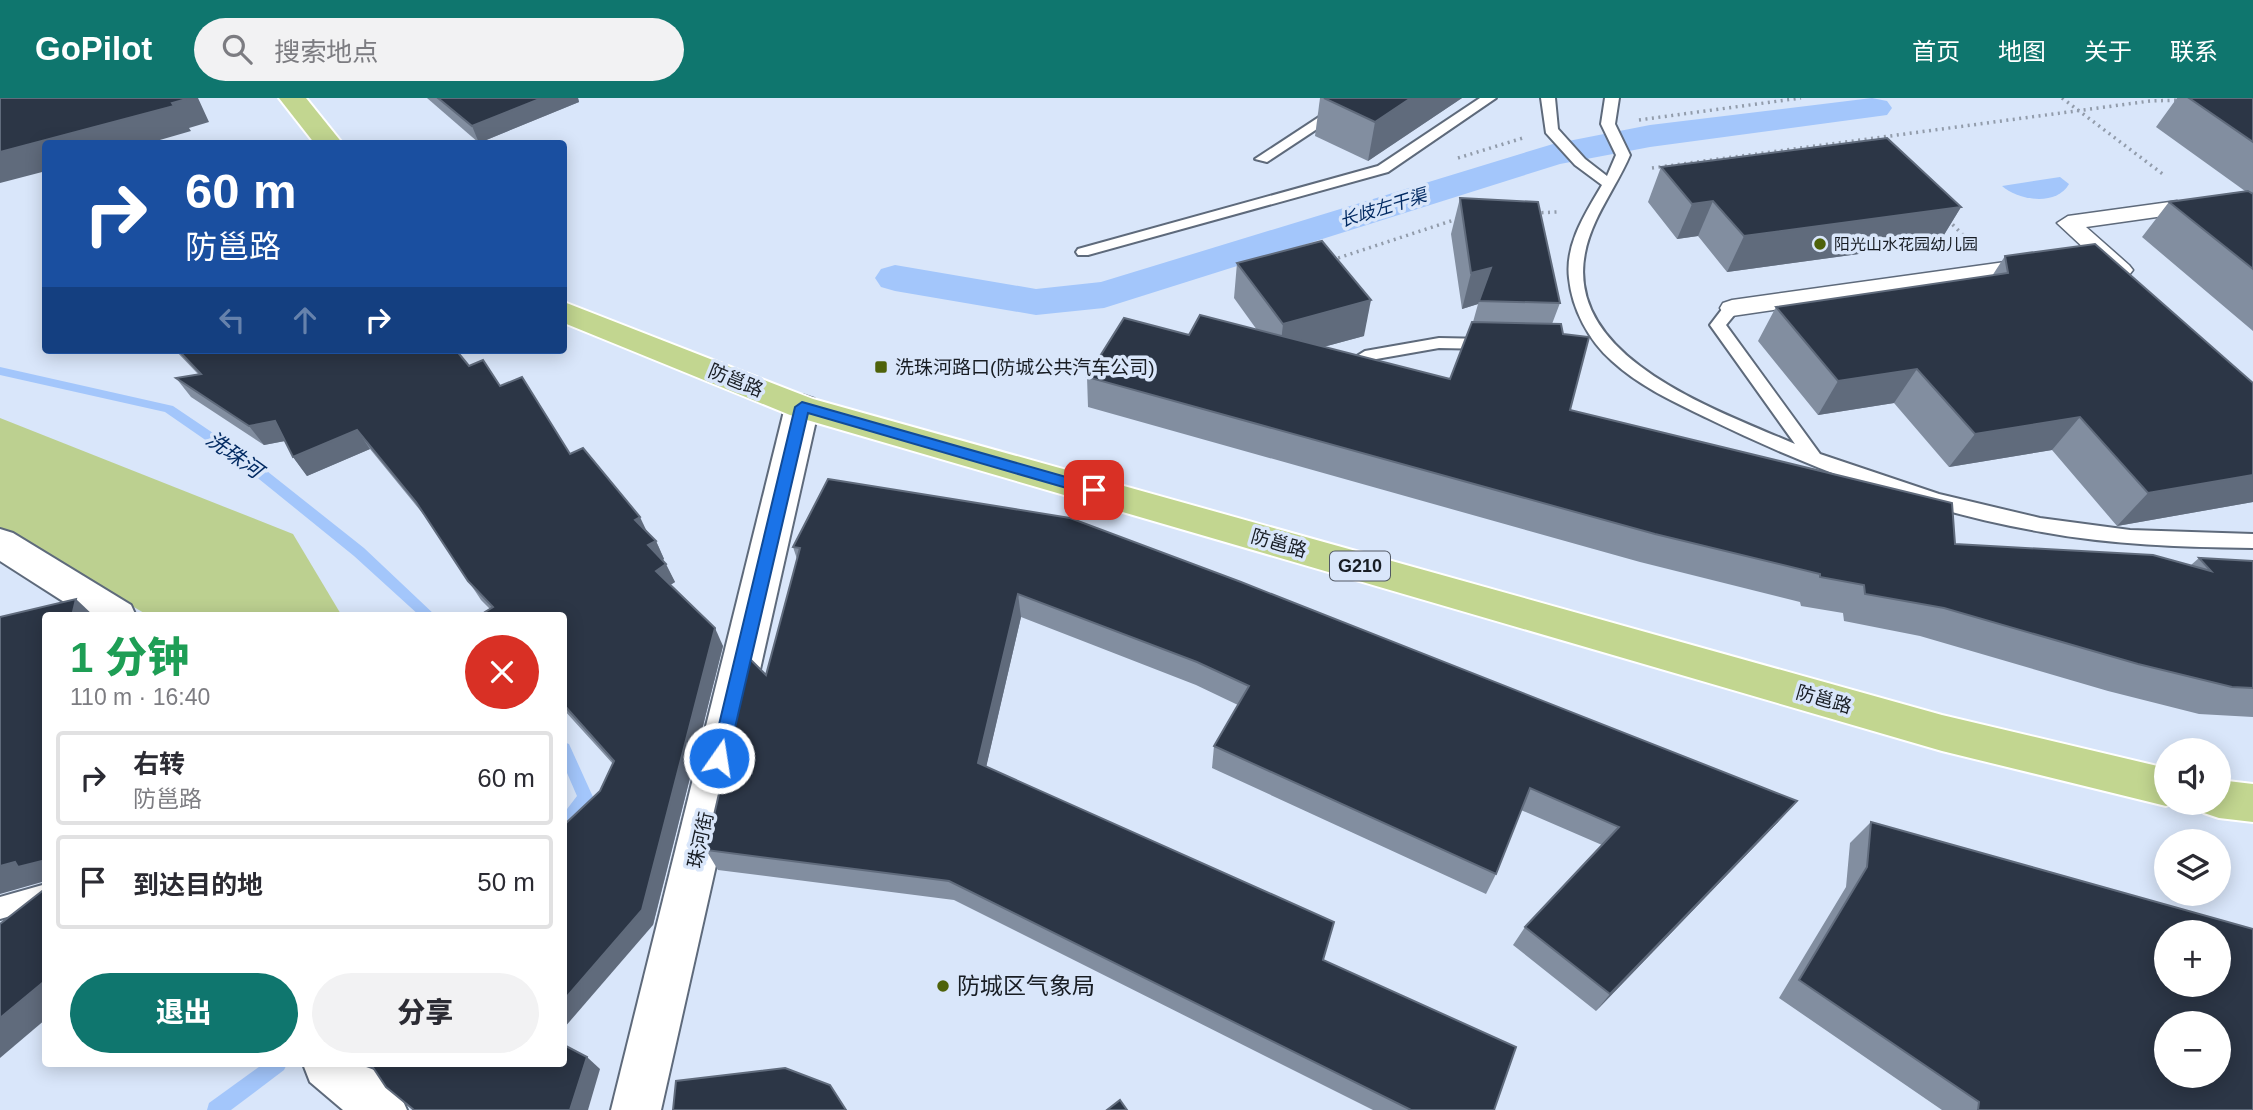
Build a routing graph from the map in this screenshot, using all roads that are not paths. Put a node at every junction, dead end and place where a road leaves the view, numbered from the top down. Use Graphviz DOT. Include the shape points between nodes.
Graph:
graph roads {
  1 [pos="292,98"];
  2 [pos="1357,98"];
  3 [pos="1489,98"];
  4 [pos="1548,98"];
  5 [pos="1612,98"];
  6 [pos="327,140"];
  7 [pos="1262,159"];
  8 [pos="1613,178"];
  9 [pos="2201,203"];
  10 [pos="2176,208"];
  11 [pos="1083,252"];
  12 [pos="2104,255"];
  13 [pos="2077,258"];
  14 [pos="2051,262"];
  15 [pos="2133,281"];
  16 [pos="1732,308"];
  17 [pos="567,313"];
  18 [pos="1504,345"];
  19 [pos="1582,348"];
  20 [pos="1608,348"];
  21 [pos="1365,356"];
  22 [pos="802,407"];
  23 [pos="1815,459"];
  24 [pos="2253,541"];
  25 [pos="0,543"];
  26 [pos="111,612"];
  27 [pos="2154,784"];
  28 [pos="2231,800"];
  29 [pos="2253,803"];
  30 [pos="42,896"];
  31 [pos="0,908"];
  32 [pos="42,909"];
  33 [pos="18,928"];
  34 [pos="332,1067"];
  35 [pos="375,1104"];
  36 [pos="636,1110"];
  1 -- 6 [label="highway"];
  2 -- 7 [label="lane"];
  3 -- 11 [label="lane" via="1383,169"];
  4 -- 8 [label="lane" via="1551,130 1580,162"];
  5 -- 8 [label="lane" via="1608,124 1623,155"];
  8 -- 20 [label="lane" via="1578,240 1575,273 1588,315"];
  9 -- 10 [label="lane"];
  10 -- 12 [label="street" via="2068,223"];
  12 -- 13 [label="street"];
  12 -- 15 [label="street"];
  14 -- 16 [label="street"];
  16 -- 23 [label="lane" via="1718,325"];
  17 -- 22 [label="highway, 防邕路 / G210"];
  18 -- 21 [label="lane" via="1439,343"];
  19 -- 20 [label="lane"];
  20 -- 23 [label="lane" via="1662,388 1736,427"];
  22 -- 27 [label="highway, 防邕路 / G210" via="1929,730"];
  22 -- 36 [label="street, 珠河街"];
  23 -- 24 [label="lane" via="1988,513 2088,533"];
  25 -- 26 [label="street"];
  28 -- 29 [label="highway"];
  30 -- 31 [label="lane"];
  32 -- 33 [label="lane"];
  34 -- 35 [label="street"];
}
